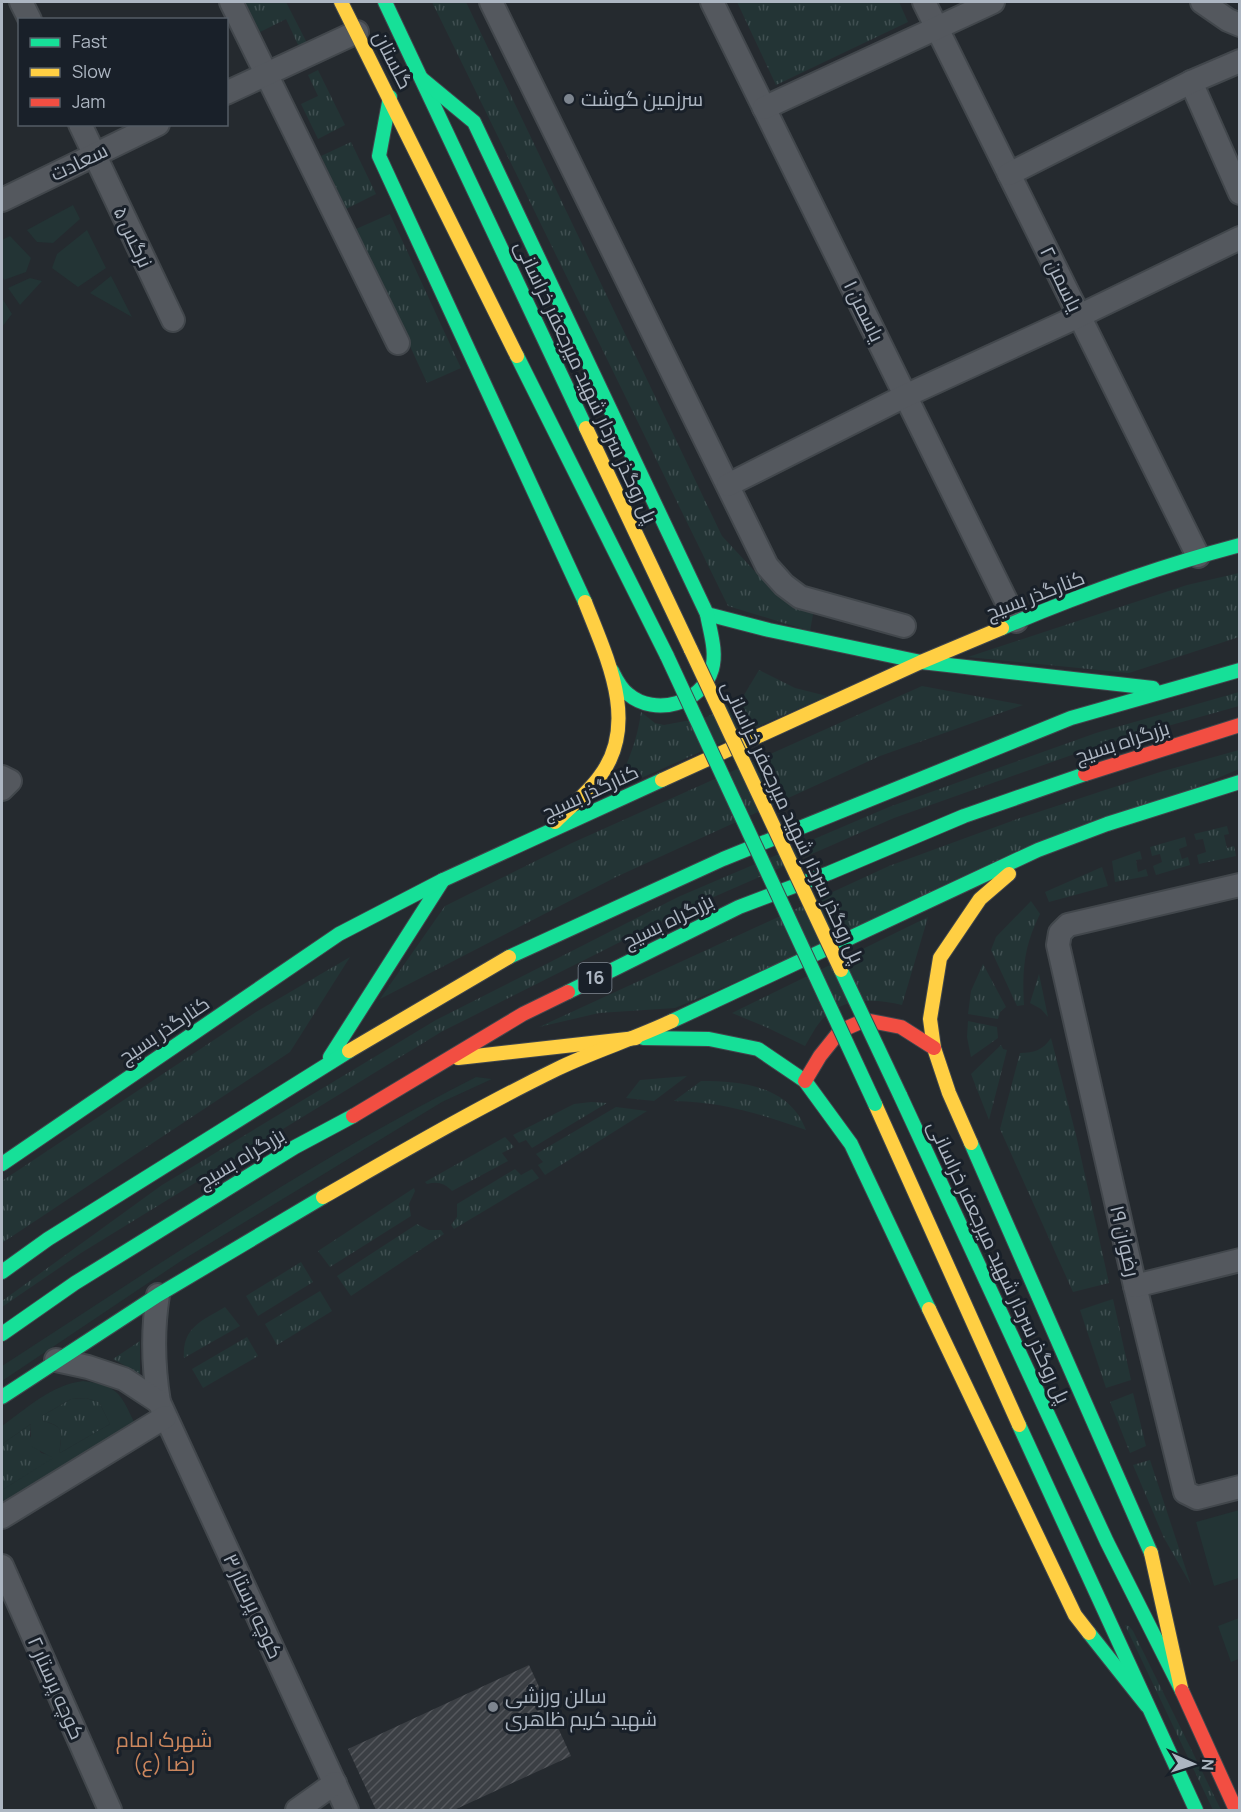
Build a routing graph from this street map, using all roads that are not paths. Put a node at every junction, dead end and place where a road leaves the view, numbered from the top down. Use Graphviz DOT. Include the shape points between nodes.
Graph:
graph roads {
  1 [pos="21,2"];
  2 [pos="231,2"];
  3 [pos="341,2"];
  4 [pos="385,2"];
  5 [pos="491,2"];
  6 [pos="712,2"];
  7 [pos="924,2"];
  8 [pos="993,2"];
  9 [pos="1202,2"];
  10 [pos="29,18"];
  11 [pos="1239,25"];
  12 [pos="937,28"];
  13 [pos="357,32"];
  14 [pos="1239,61"];
  15 [pos="268,74"];
  16 [pos="422,79"];
  17 [pos="1191,82"];
  18 [pos="228,92"];
  19 [pos="390,97"];
  20 [pos="764,108"];
  21 [pos="441,119"];
  22 [pos="81,126"];
  23 [pos="154,126"];
  24 [pos="94,154"];
  25 [pos="1010,174"];
  26 [pos="1239,193"];
  27 [pos="2,200"];
  28 [pos="1239,238"];
  29 [pos="1079,316"];
  30 [pos="173,320"];
  31 [pos="398,343"];
  32 [pos="905,396"];
  33 [pos="728,484"];
  34 [pos="1239,544"];
  35 [pos="1198,556"];
  36 [pos="707,614"];
  37 [pos="1016,621"];
  38 [pos="904,626"];
  39 [pos="921,662"];
  40 [pos="1239,670"];
  41 [pos="612,671"];
  42 [pos="1169,690"];
  43 [pos="1239,725"];
  44 [pos="1239,782"];
  45 [pos="539,837"];
  46 [pos="1038,850"];
  47 [pos="443,880"];
  48 [pos="1239,885"];
  49 [pos="636,1038"];
  50 [pos="934,1048"];
  51 [pos="444,1060"];
  52 [pos="326,1064"];
  53 [pos="805,1081"];
  54 [pos="2,1164"];
  55 [pos="1239,1260"];
  56 [pos="2,1272"];
  57 [pos="1135,1286"];
  58 [pos="158,1295"];
  59 [pos="2,1334"];
  60 [pos="56,1360"];
  61 [pos="2,1397"];
  62 [pos="162,1410"];
  63 [pos="1239,1487"];
  64 [pos="2,1517"];
  65 [pos="2,1566"];
  66 [pos="1182,1688"];
  67 [pos="1147,1706"];
  68 [pos="334,1783"];
  69 [pos="110,1810"];
  70 [pos="297,1810"];
  71 [pos="347,1810"];
  72 [pos="1196,1810"];
  73 [pos="1236,1810"];
  1 -- 10 [label="street"];
  2 -- 15 [label="street"];
  3 -- 13 [label="main road, گلستان"];
  4 -- 16 [label="main road, گلستان"];
  5 -- 33 [label="street"];
  6 -- 20 [label="street, یاسمن ۱"];
  7 -- 12 [label="street, یاسمن ۲"];
  8 -- 12 [label="street"];
  9 -- 11 [label="street"];
  12 -- 20 [label="street"];
  12 -- 25 [label="street, یاسمن ۲"];
  13 -- 15 [label="street"];
  13 -- 19 [label="main road, گلستان"];
  14 -- 17 [label="street"];
  15 -- 18 [label="street"];
  15 -- 31 [label="street"];
  16 -- 21 [label="main road, گلستان"];
  16 -- 36 [label="main road" via="474,122"];
  17 -- 25 [label="street"];
  17 -- 26 [label="street"];
  19 -- 41 [label="main road" via="379,156 577,585"];
  19 -- 67 [label="main road, گلستان, bridge" via="667,656"];
  20 -- 32 [label="street, یاسمن ۱"];
  21 -- 66 [label="main road, پل روگذر سردار شهید میرجعفر خراسانی, bridge" via="1107,1542"];
  22 -- 24 [label="street, نرگس ۵"];
  23 -- 24 [label="street, سعادت"];
  24 -- 27 [label="street, سعادت"];
  24 -- 30 [label="street, نرگس ۵"];
  25 -- 29 [label="street, یاسمن ۲"];
  28 -- 29 [label="street"];
  29 -- 32 [label="street"];
  29 -- 35 [label="street, یاسمن ۲"];
  32 -- 33 [label="street"];
  32 -- 37 [label="street, یاسمن ۱"];
  33 -- 38 [label="street" via="767,566 784,585 800,597"];
  34 -- 35 [label="main road, کنارگذر بسیج"];
  35 -- 37 [label="main road, کنارگذر بسیج"];
  36 -- 39 [label="main road"];
  36 -- 41 [label="main road" via="714,656 710,674 700,690 686,701 651,706 620,687"];
  37 -- 39 [label="main road, کنارگذر بسیج"];
  39 -- 42 [label="main road"];
  39 -- 45 [label="main road, کنارگذر بسیج"];
  40 -- 42 [label="main road, بزرگراه بسیج"];
  41 -- 45 [label="main road" via="619,712 615,751 600,777"];
  42 -- 52 [label="main road, بزرگراه بسیج" via="1071,718 723,859 499,961"];
  43 -- 51 [label="main road, بزرگراه بسیج / 16" via="964,816 740,907 523,1014"];
  44 -- 46 [label="main road"];
  45 -- 47 [label="main road, کنارگذر بسیج"];
  46 -- 49 [label="main road"];
  46 -- 50 [label="main road" via="980,899 940,958 930,1019"];
  47 -- 52 [label="main road"];
  47 -- 54 [label="main road, کنارگذر بسیج" via="339,934"];
  48 -- 57 [label="street, رضوان ۱۹" via="1068,925 1060,933 1058,945"];
  49 -- 51 [label="main road"];
  49 -- 53 [label="main road" via="710,1039 758,1049"];
  49 -- 58 [label="main road" via="559,1068 474,1112"];
  50 -- 53 [label="main road" via="901,1027 865,1020 840,1031"];
  50 -- 66 [label="main road" via="949,1093 1153,1558"];
  51 -- 59 [label="main road, بزرگراه بسیج / 16" via="85,1277"];
  52 -- 56 [label="main road, بزرگراه بسیج"];
  53 -- 67 [label="main road" via="851,1144 1075,1615"];
  55 -- 57 [label="street"];
  57 -- 63 [label="street, رضوان ۱۹" via="1185,1492 1197,1498"];
  58 -- 60 [label="main road"];
  58 -- 62 [label="street, کوچه پرستار ۳" via="153,1344"];
  60 -- 61 [label="main road"];
  60 -- 62 [label="street" via="124,1379"];
  62 -- 64 [label="street"];
  62 -- 68 [label="street, کوچه پرستار ۳"];
  65 -- 69 [label="street, کوچه پرستار ۲"];
  66 -- 73 [label="main road"];
  67 -- 72 [label="main road"];
  68 -- 70 [label="street"];
  68 -- 71 [label="street, کوچه پرستار ۳"];
}
